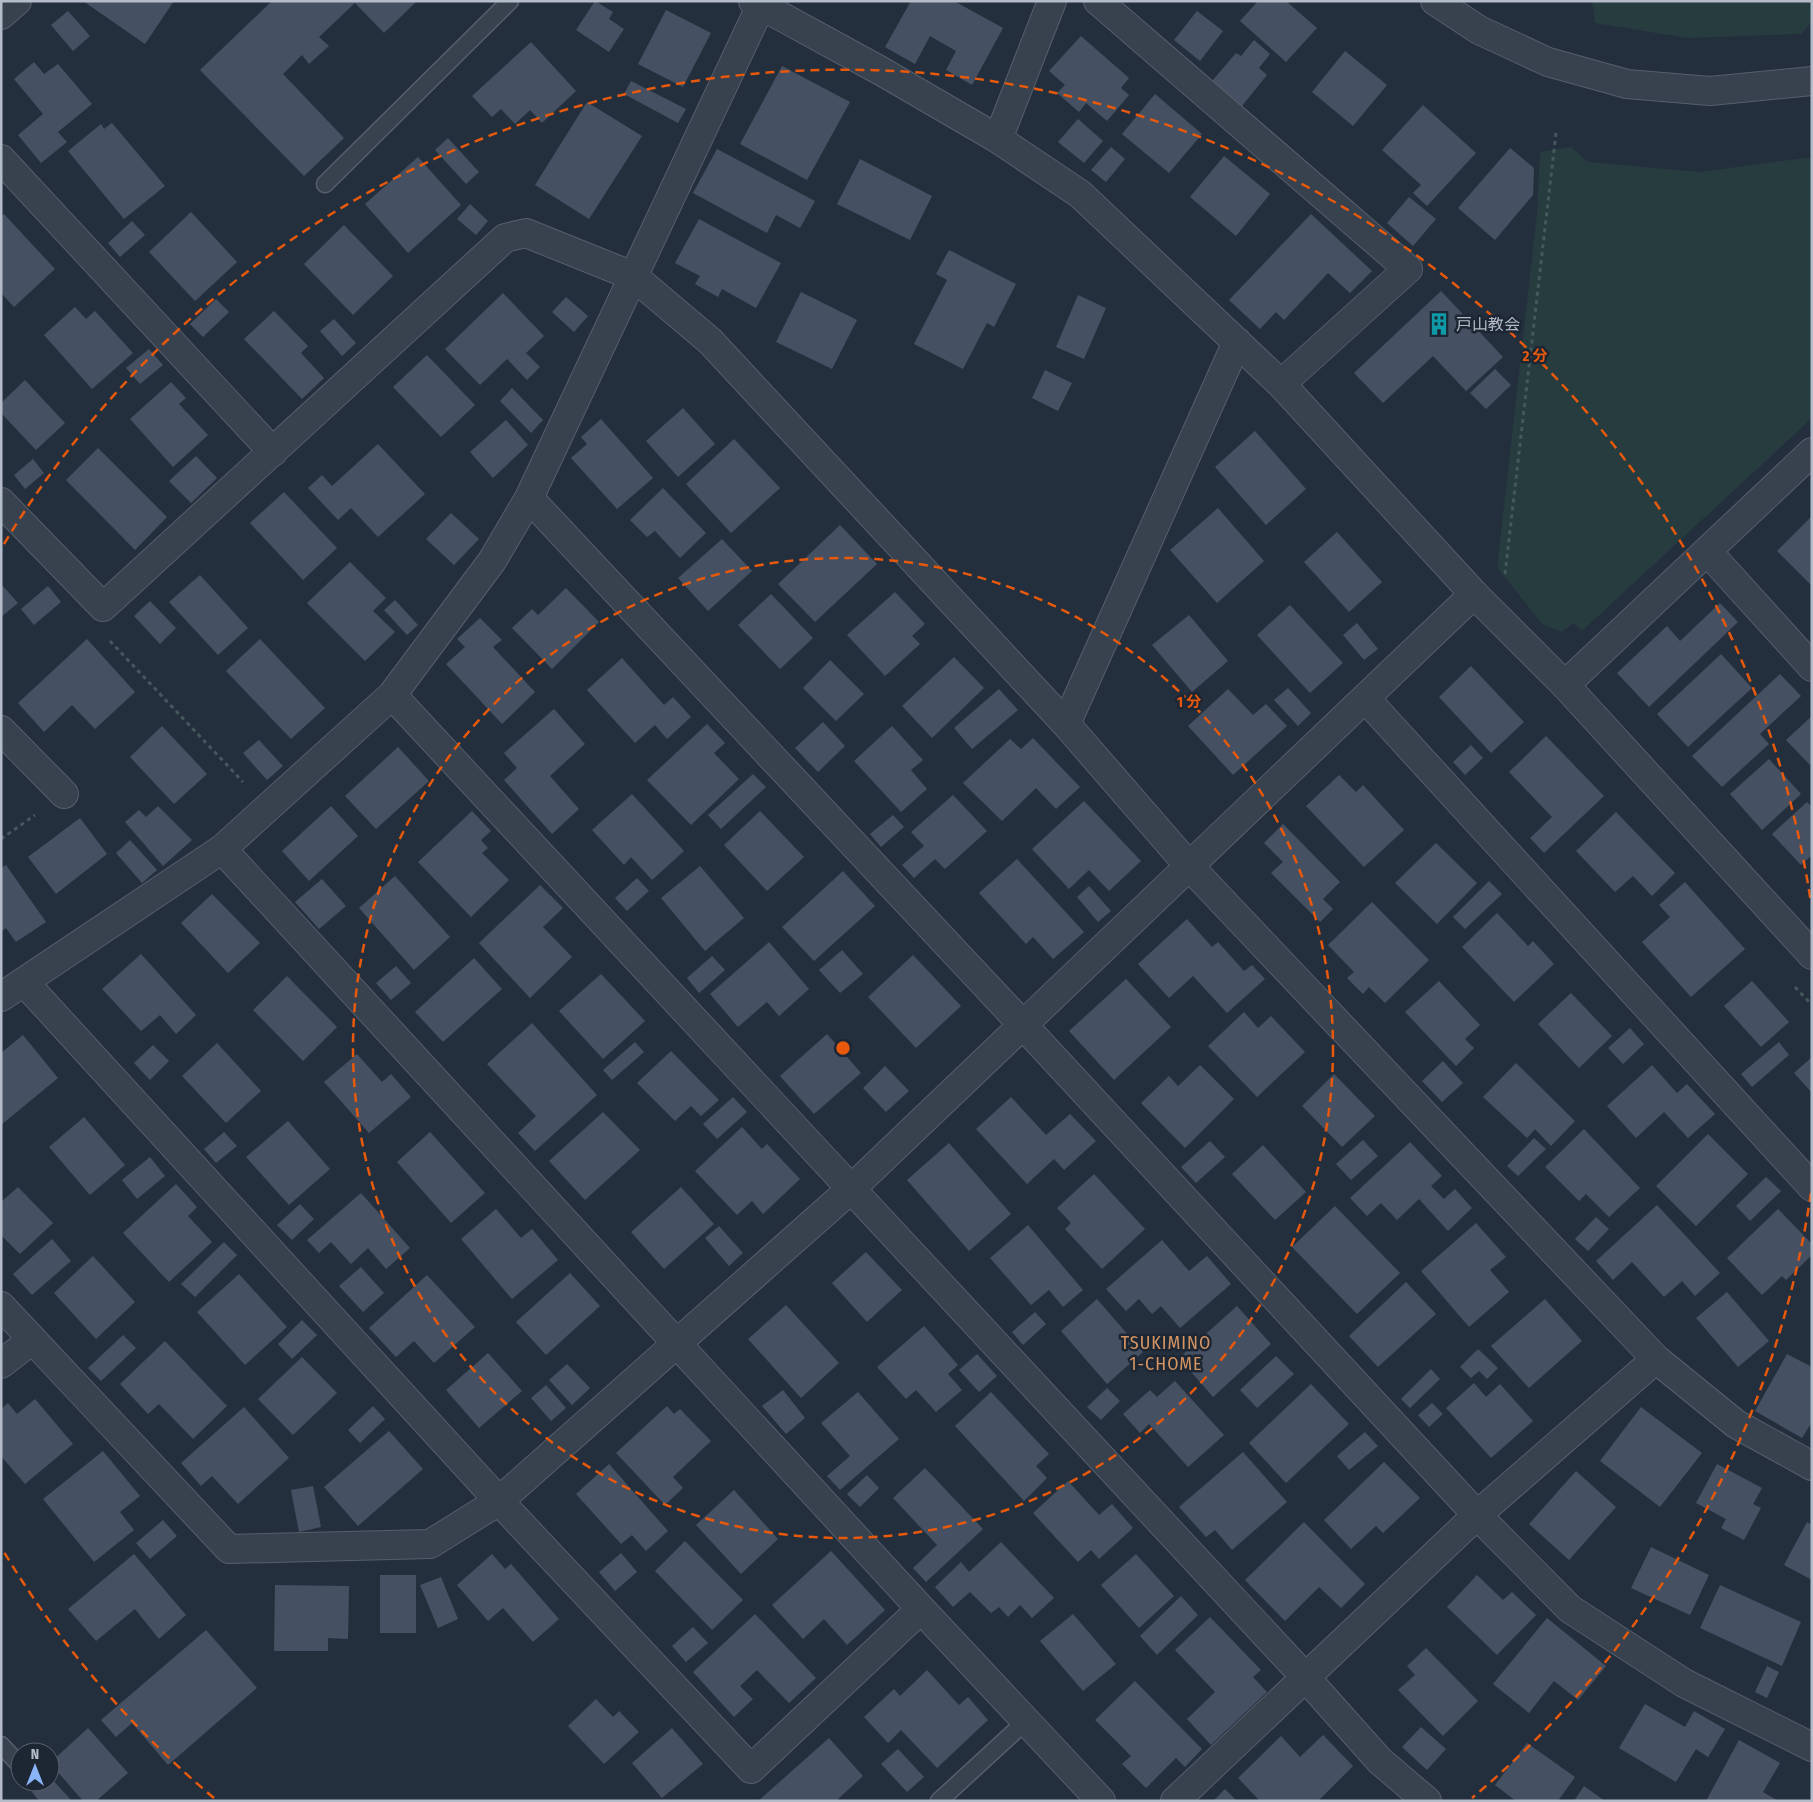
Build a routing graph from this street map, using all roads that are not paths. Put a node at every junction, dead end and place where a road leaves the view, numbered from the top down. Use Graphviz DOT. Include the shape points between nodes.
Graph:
graph roads {
  1 [pos="18,1"];
  2 [pos="510,1"];
  3 [pos="1052,1"];
  4 [pos="1098,1"];
  5 [pos="1435,1"];
  6 [pos="759,3"];
  7 [pos="1,15"];
  8 [pos="1812,81"];
  9 [pos="998,139"];
  10 [pos="1,159"];
  11 [pos="325,184"];
  12 [pos="633,276"];
  13 [pos="1237,342"];
  14 [pos="1281,384"];
  15 [pos="273,452"];
  16 [pos="1812,452"];
  17 [pos="529,498"];
  18 [pos="1,502"];
  19 [pos="1707,551"];
  20 [pos="1474,594"];
  21 [pos="1812,667"];
  22 [pos="1565,685"];
  23 [pos="392,695"];
  24 [pos="1365,698"];
  25 [pos="1066,724"];
  26 [pos="1,730"];
  27 [pos="64,794"];
  28 [pos="222,849"];
  29 [pos="1190,867"];
  30 [pos="1812,955"];
  31 [pos="24,982"];
  32 [pos="1,997"];
  33 [pos="1023,1025"];
  34 [pos="1812,1187"];
  35 [pos="851,1188"];
  36 [pos="1,1306"];
  37 [pos="32,1340"];
  38 [pos="676,1343"];
  39 [pos="1656,1359"];
  40 [pos="1,1364"];
  41 [pos="1812,1466"];
  42 [pos="499,1501"];
  43 [pos="1478,1515"];
  44 [pos="921,1609"];
  45 [pos="1306,1678"];
  46 [pos="1026,1721"];
  47 [pos="1,1746"];
  48 [pos="1812,1747"];
  49 [pos="10,1755"];
  50 [pos="939,1801"];
  51 [pos="1101,1801"];
  52 [pos="1175,1801"];
  53 [pos="1427,1801"];
  1 -- 7 [label="street"];
  2 -- 11 [label="lane"];
  3 -- 9 [label="street"];
  4 -- 14 [label="street" via="1408,269"];
  5 -- 8 [label="street" via="1479,30 1548,62 1627,84 1710,91"];
  6 -- 9 [label="street"];
  6 -- 12 [label="street"];
  9 -- 13 [label="street" via="1080,194"];
  10 -- 15 [label="street"];
  12 -- 15 [label="street" via="526,233 505,238"];
  12 -- 17 [label="street"];
  12 -- 25 [label="street" via="710,341"];
  13 -- 14 [label="street"];
  13 -- 25 [label="street"];
  14 -- 20 [label="street"];
  15 -- 18 [label="street" via="103,607"];
  16 -- 19 [label="street"];
  17 -- 23 [label="street" via="492,561"];
  17 -- 33 [label="street"];
  19 -- 21 [label="street"];
  19 -- 22 [label="street"];
  20 -- 22 [label="street"];
  20 -- 24 [label="street"];
  22 -- 30 [label="street"];
  23 -- 28 [label="street"];
  23 -- 35 [label="street"];
  24 -- 29 [label="street"];
  24 -- 34 [label="street"];
  25 -- 29 [label="street"];
  26 -- 27 [label="street"];
  28 -- 31 [label="street"];
  28 -- 38 [label="street"];
  29 -- 33 [label="street"];
  29 -- 39 [label="street"];
  31 -- 32 [label="street"];
  31 -- 42 [label="street"];
  33 -- 35 [label="street"];
  33 -- 43 [label="street"];
  35 -- 38 [label="street"];
  35 -- 45 [label="street"];
  36 -- 37 [label="street"];
  37 -- 40 [label="street"];
  37 -- 42 [label="street" via="229,1550 430,1544"];
  38 -- 42 [label="street"];
  38 -- 44 [label="street"];
  39 -- 41 [label="street" via="1736,1424"];
  39 -- 43 [label="street"];
  42 -- 44 [label="street" via="751,1769"];
  43 -- 45 [label="street"];
  43 -- 48 [label="street" via="1570,1609 1684,1683"];
  44 -- 46 [label="street"];
  45 -- 52 [label="street"];
  45 -- 53 [label="street" via="1380,1761"];
  46 -- 50 [label="lane"];
  46 -- 51 [label="street"];
  47 -- 49 [label="lane"];
}
